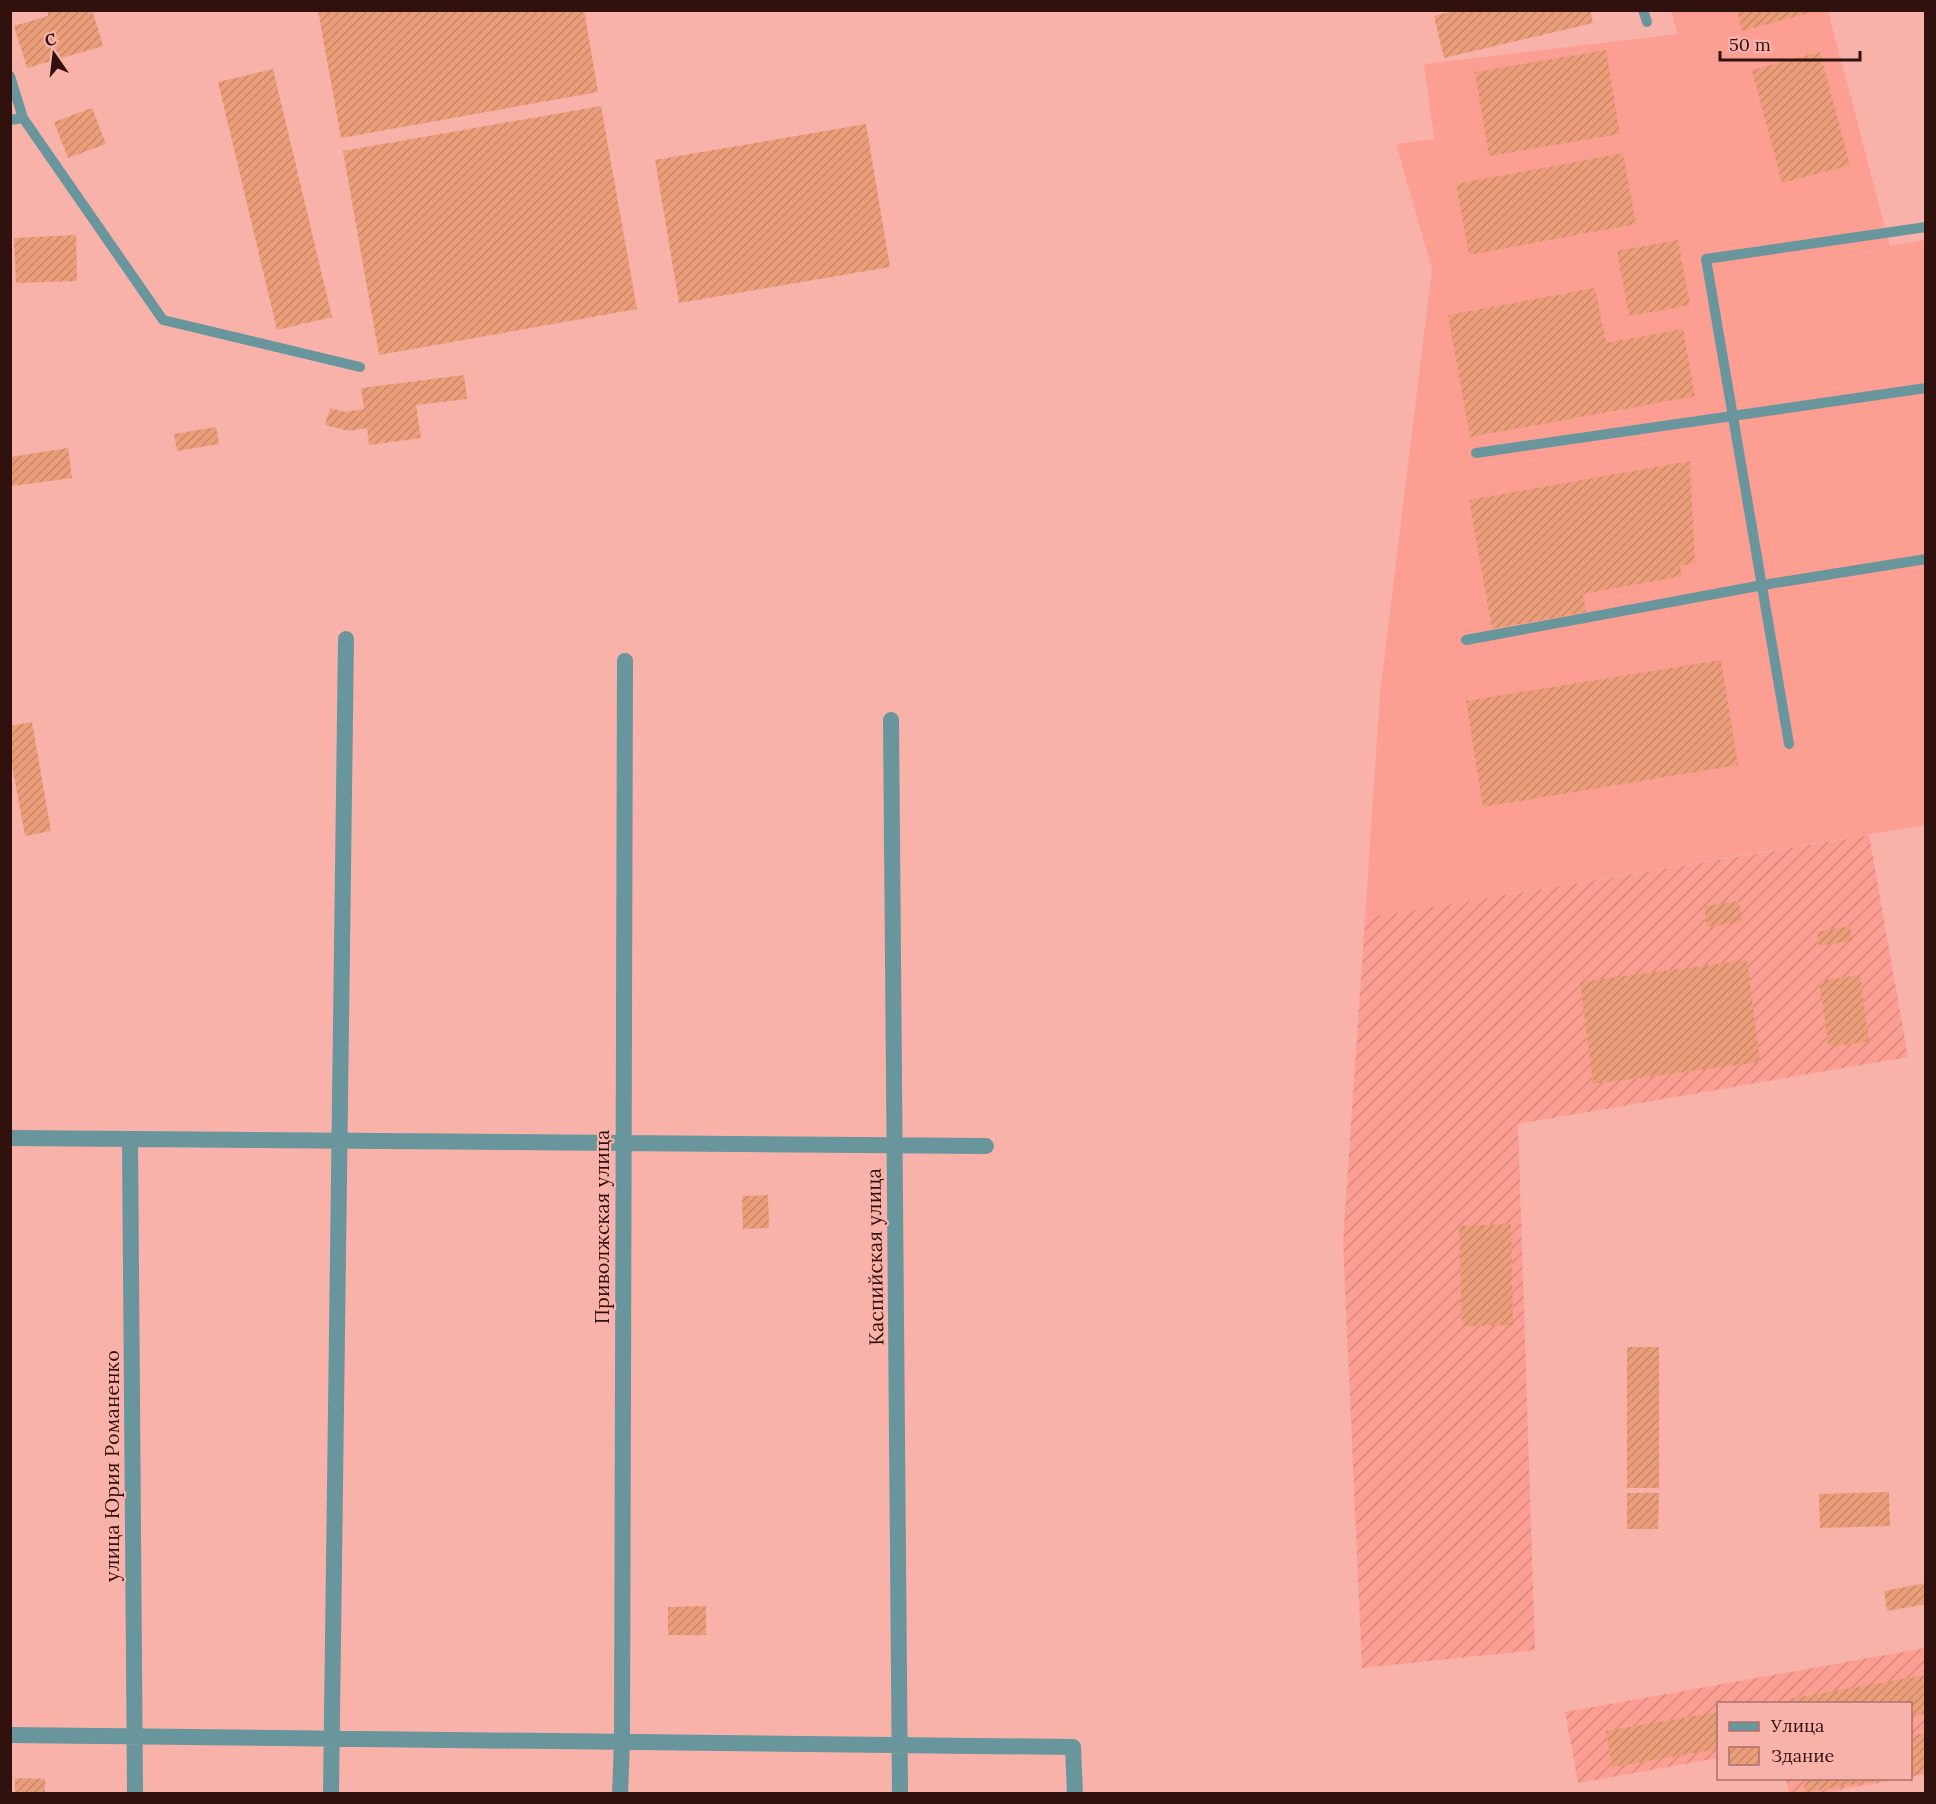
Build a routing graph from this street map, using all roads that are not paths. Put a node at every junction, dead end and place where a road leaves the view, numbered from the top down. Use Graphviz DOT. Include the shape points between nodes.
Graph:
graph roads {
  1 [pos="1643,10"];
  2 [pos="1647,22"];
  3 [pos="10,76"];
  4 [pos="23,118"];
  5 [pos="10,120"];
  6 [pos="1926,226"];
  7 [pos="360,367"];
  8 [pos="1926,388"];
  9 [pos="1734,417"];
  10 [pos="1476,453"];
  11 [pos="1926,559"];
  12 [pos="1763,585"];
  13 [pos="346,639"];
  14 [pos="1466,640"];
  15 [pos="625,661"];
  16 [pos="891,720"];
  17 [pos="1789,744"];
  18 [pos="10,1138"];
  19 [pos="130,1139"];
  20 [pos="340,1141"];
  21 [pos="624,1143"];
  22 [pos="895,1145"];
  23 [pos="986,1146"];
  24 [pos="10,1735"];
  25 [pos="135,1736"];
  26 [pos="332,1738"];
  27 [pos="622,1742"];
  28 [pos="901,1745"];
  29 [pos="135,1794"];
  30 [pos="331,1794"];
  31 [pos="620,1794"];
  32 [pos="900,1794"];
  33 [pos="1075,1794"];
  1 -- 2 [label="lane"];
  3 -- 4 [label="lane"];
  4 -- 5 [label="lane"];
  4 -- 7 [label="lane" via="162,320"];
  6 -- 9 [label="lane" via="1706,259"];
  8 -- 9 [label="lane"];
  9 -- 10 [label="lane"];
  9 -- 12 [label="lane"];
  11 -- 12 [label="lane"];
  12 -- 14 [label="lane"];
  12 -- 17 [label="lane"];
  13 -- 20 [label="street"];
  15 -- 21 [label="street, Приволжская улица"];
  16 -- 22 [label="street, Каспийская улица"];
  18 -- 19 [label="street"];
  19 -- 20 [label="street"];
  19 -- 25 [label="street, улица Юрия Романенко"];
  20 -- 21 [label="street"];
  20 -- 26 [label="street"];
  21 -- 22 [label="street"];
  21 -- 27 [label="street, Приволжская улица"];
  22 -- 23 [label="street"];
  22 -- 28 [label="street, Каспийская улица"];
  24 -- 25 [label="street"];
  25 -- 26 [label="street"];
  25 -- 29 [label="street, улица Юрия Романенко"];
  26 -- 27 [label="street"];
  26 -- 30 [label="street"];
  27 -- 28 [label="street"];
  27 -- 31 [label="street, Приволжская улица"];
  28 -- 32 [label="street, Каспийская улица"];
  28 -- 33 [label="street" via="1073,1747"];
}
